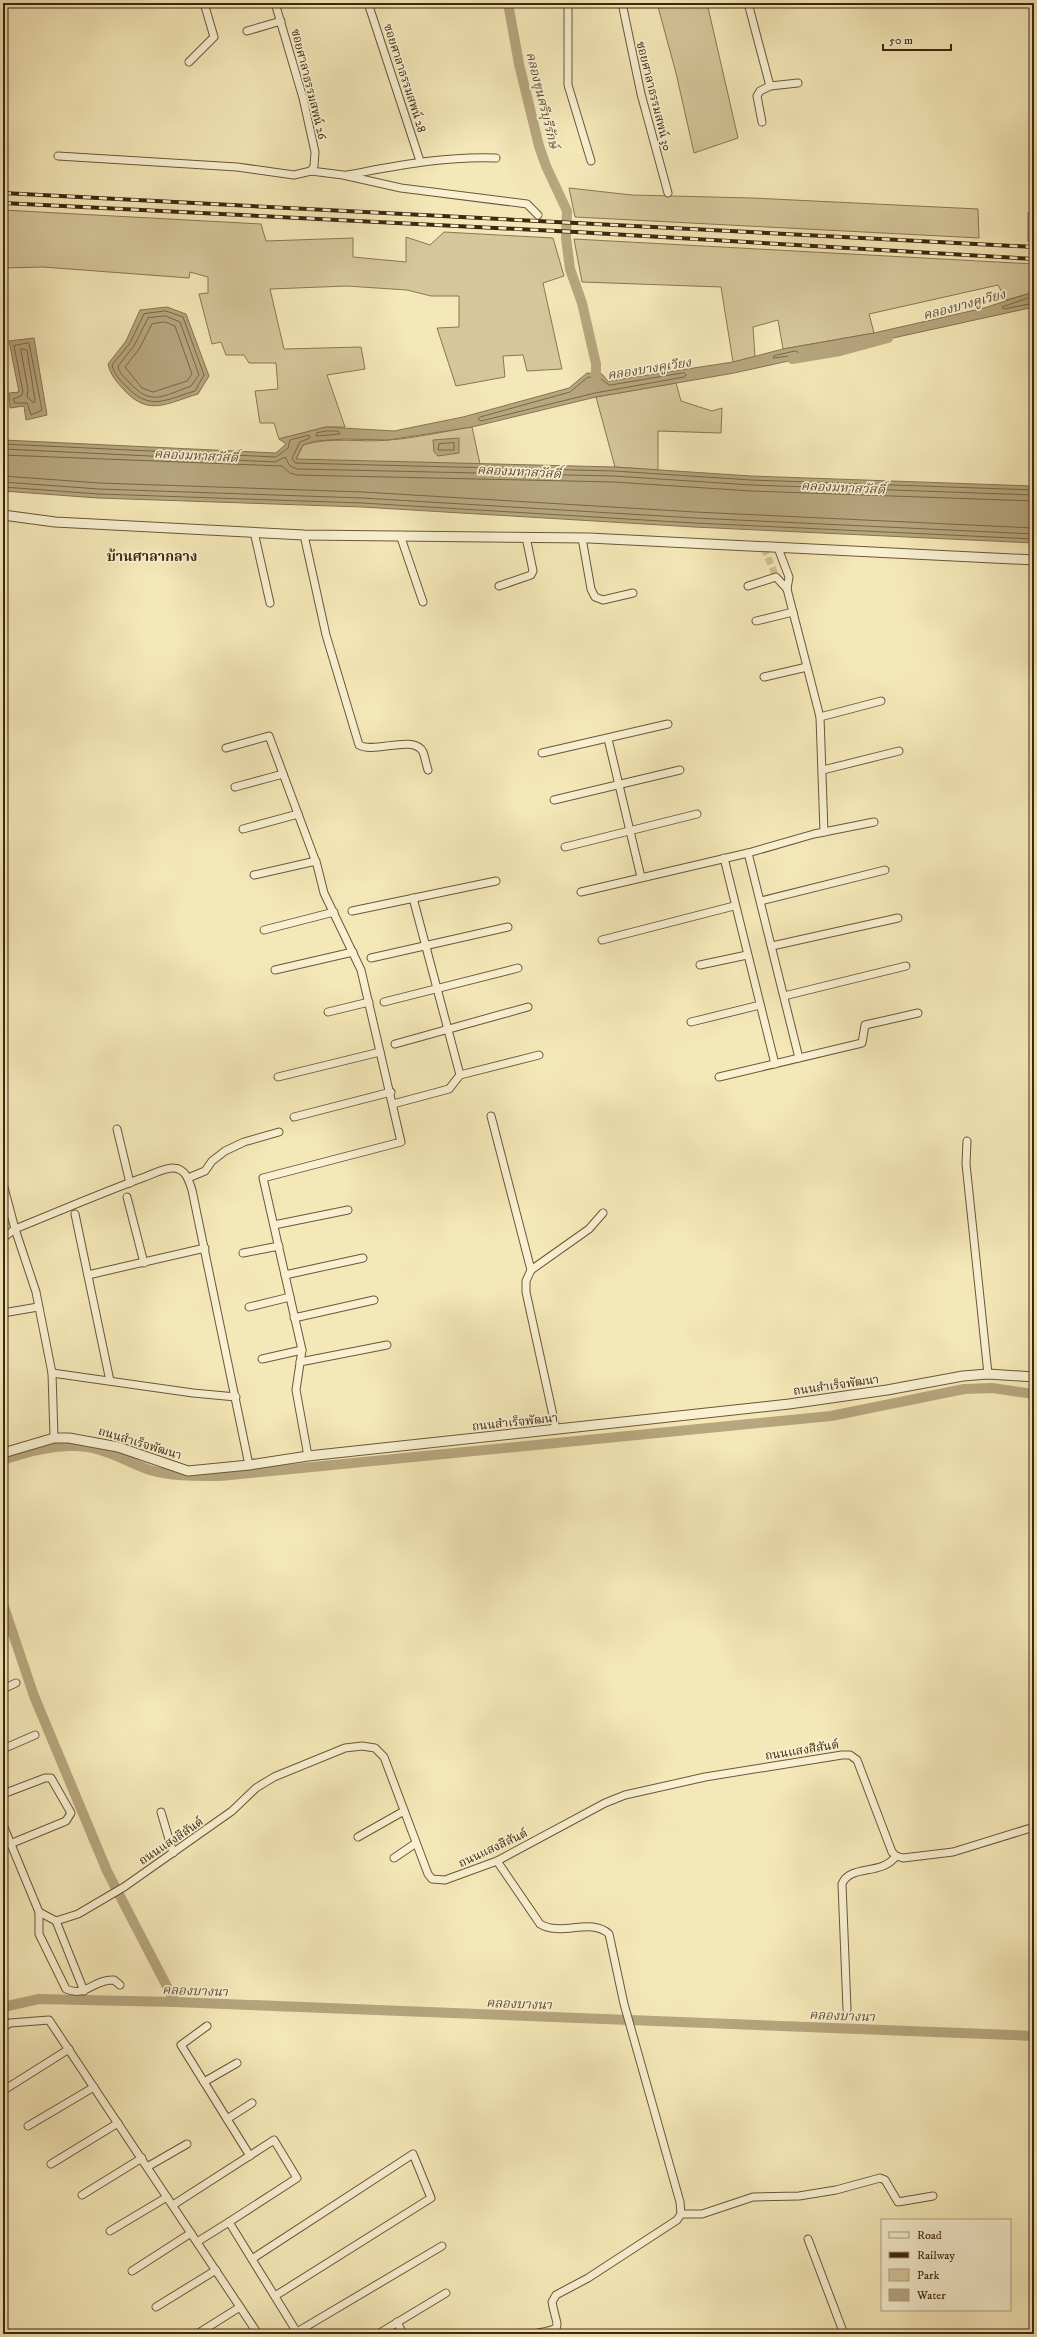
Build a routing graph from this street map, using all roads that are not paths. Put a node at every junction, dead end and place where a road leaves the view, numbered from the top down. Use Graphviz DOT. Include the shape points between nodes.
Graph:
graph roads {
  1 [pos="204,3"];
  2 [pos="274,3"];
  3 [pos="368,3"];
  4 [pos="568,3"];
  5 [pos="622,3"];
  6 [pos="748,3"];
  7 [pos="282,21"];
  8 [pos="247,31"];
  9 [pos="189,62"];
  10 [pos="798,83"];
  11 [pos="770,86"];
  12 [pos="762,122"];
  13 [pos="58,156"];
  14 [pos="496,158"];
  15 [pos="420,161"];
  16 [pos="591,161"];
  17 [pos="311,171"];
  18 [pos="343,176"];
  19 [pos="668,193"];
  20 [pos="538,215"];
  21 [pos="3,515"];
  22 [pos="254,532"];
  23 [pos="304,535"];
  24 [pos="400,535"];
  25 [pos="526,537"];
  26 [pos="582,538"];
  27 [pos="778,548"];
  28 [pos="1034,560"];
  29 [pos="499,586"];
  30 [pos="748,586"];
  31 [pos="787,589"];
  32 [pos="633,593"];
  33 [pos="423,602"];
  34 [pos="270,603"];
  35 [pos="793,612"];
  36 [pos="756,621"];
  37 [pos="807,668"];
  38 [pos="764,677"];
  39 [pos="881,701"];
  40 [pos="820,717"];
  41 [pos="668,724"];
  42 [pos="608,739"];
  43 [pos="226,748"];
  44 [pos="899,751"];
  45 [pos="542,753"];
  46 [pos="428,770"];
  47 [pos="680,770"];
  48 [pos="823,770"];
  49 [pos="283,774"];
  50 [pos="619,785"];
  51 [pos="234,787"];
  52 [pos="554,800"];
  53 [pos="298,814"];
  54 [pos="697,814"];
  55 [pos="874,822"];
  56 [pos="243,829"];
  57 [pos="630,831"];
  58 [pos="824,832"];
  59 [pos="565,847"];
  60 [pos="748,852"];
  61 [pos="724,858"];
  62 [pos="316,861"];
  63 [pos="885,870"];
  64 [pos="254,875"];
  65 [pos="641,877"];
  66 [pos="496,881"];
  67 [pos="581,892"];
  68 [pos="413,898"];
  69 [pos="761,901"];
  70 [pos="734,906"];
  71 [pos="352,911"];
  72 [pos="334,912"];
  73 [pos="898,918"];
  74 [pos="508,927"];
  75 [pos="264,930"];
  76 [pos="602,940"];
  77 [pos="772,946"];
  78 [pos="426,947"];
  79 [pos="353,952"];
  80 [pos="747,955"];
  81 [pos="371,958"];
  82 [pos="700,965"];
  83 [pos="906,966"];
  84 [pos="518,968"];
  85 [pos="275,970"];
  86 [pos="438,989"];
  87 [pos="784,996"];
  88 [pos="369,1002"];
  89 [pos="384,1002"];
  90 [pos="760,1005"];
  91 [pos="528,1007"];
  92 [pos="328,1012"];
  93 [pos="918,1013"];
  94 [pos="691,1022"];
  95 [pos="448,1030"];
  96 [pos="395,1044"];
  97 [pos="380,1052"];
  98 [pos="539,1055"];
  99 [pos="799,1058"];
  100 [pos="775,1064"];
  101 [pos="460,1075"];
  102 [pos="719,1077"];
  103 [pos="278,1078"];
  104 [pos="391,1092"];
  105 [pos="393,1104"];
  106 [pos="491,1116"];
  107 [pos="294,1117"];
  108 [pos="117,1129"];
  109 [pos="279,1132"];
  110 [pos="967,1141"];
  111 [pos="188,1178"];
  112 [pos="130,1183"];
  113 [pos="3,1184"];
  114 [pos="127,1197"];
  115 [pos="348,1210"];
  116 [pos="603,1213"];
  117 [pos="75,1214"];
  118 [pos="274,1225"];
  119 [pos="15,1230"];
  120 [pos="3,1238"];
  121 [pos="279,1246"];
  122 [pos="205,1248"];
  123 [pos="243,1253"];
  124 [pos="363,1258"];
  125 [pos="144,1262"];
  126 [pos="531,1270"];
  127 [pos="285,1275"];
  128 [pos="88,1276"];
  129 [pos="290,1297"];
  130 [pos="374,1300"];
  131 [pos="38,1307"];
  132 [pos="249,1307"];
  133 [pos="3,1313"];
  134 [pos="294,1318"];
  135 [pos="387,1345"];
  136 [pos="302,1350"];
  137 [pos="262,1359"];
  138 [pos="300,1362"];
  139 [pos="52,1373"];
  140 [pos="988,1374"];
  141 [pos="1034,1377"];
  142 [pos="110,1382"];
  143 [pos="236,1396"];
  144 [pos="556,1430"];
  145 [pos="54,1438"];
  146 [pos="3,1453"];
  147 [pos="308,1456"];
  148 [pos="249,1465"];
  149 [pos="16,1684"];
  150 [pos="3,1689"];
  151 [pos="35,1735"];
  152 [pos="3,1749"];
  153 [pos="3,1794"];
  154 [pos="404,1811"];
  155 [pos="161,1812"];
  156 [pos="3,1825"];
  157 [pos="1034,1827"];
  158 [pos="358,1837"];
  159 [pos="416,1843"];
  160 [pos="10,1844"];
  161 [pos="173,1853"];
  162 [pos="896,1856"];
  163 [pos="394,1858"];
  164 [pos="497,1861"];
  165 [pos="39,1912"];
  166 [pos="56,1921"];
  167 [pos="120,1985"];
  168 [pos="84,1990"];
  169 [pos="847,2009"];
  170 [pos="207,2026"];
  171 [pos="3,2027"];
  172 [pos="69,2049"];
  173 [pos="237,2063"];
  174 [pos="204,2082"];
  175 [pos="94,2087"];
  176 [pos="4,2090"];
  177 [pos="252,2103"];
  178 [pos="227,2119"];
  179 [pos="118,2123"];
  180 [pos="28,2126"];
  181 [pos="187,2144"];
  182 [pos="250,2156"];
  183 [pos="142,2158"];
  184 [pos="51,2164"];
  185 [pos="147,2167"];
  186 [pos="82,2195"];
  187 [pos="933,2196"];
  188 [pos="167,2197"];
  189 [pos="173,2205"];
  190 [pos="681,2214"];
  191 [pos="229,2222"];
  192 [pos="110,2231"];
  193 [pos="191,2233"];
  194 [pos="808,2239"];
  195 [pos="197,2242"];
  196 [pos="442,2246"];
  197 [pos="252,2259"];
  198 [pos="216,2270"];
  199 [pos="132,2271"];
  200 [pos="446,2293"];
  201 [pos="275,2296"];
  202 [pos="156,2307"];
  203 [pos="240,2307"];
  204 [pos="397,2322"];
  205 [pos="298,2333"];
  206 [pos="197,2334"];
  207 [pos="258,2334"];
  208 [pos="378,2334"];
  209 [pos="403,2334"];
  210 [pos="533,2334"];
  211 [pos="844,2334"];
  1 -- 9 [label="street" via="214,37"];
  2 -- 7 [label="street, ซอยศาลาธรรมสพน์ 26"];
  3 -- 15 [label="street, ซอยศาลาธรรมสพน์ 28"];
  4 -- 16 [label="street" via="568,85"];
  5 -- 19 [label="street, ซอยศาลาธรรมสพน์ 30" via="641,94"];
  6 -- 11 [label="street"];
  7 -- 8 [label="street"];
  7 -- 17 [label="street, ซอยศาลาธรรมสพน์ 26" via="315,152"];
  10 -- 11 [label="street"];
  11 -- 12 [label="street" via="760,91 757,96"];
  13 -- 17 [label="street" via="237,167 294,175"];
  14 -- 15 [label="street" via="461,156"];
  15 -- 18 [label="street"];
  17 -- 18 [label="street"];
  18 -- 20 [label="street" via="400,188 527,204"];
  21 -- 22 [label="street" via="55,522"];
  22 -- 23 [label="street"];
  22 -- 34 [label="street"];
  23 -- 24 [label="street"];
  23 -- 46 [label="street" via="326,635 359,745 370,748 400,744 418,746"];
  24 -- 25 [label="street"];
  24 -- 33 [label="street"];
  25 -- 26 [label="street"];
  25 -- 29 [label="street" via="533,571 531,575"];
  26 -- 27 [label="street"];
  26 -- 32 [label="street" via="591,589 595,597 603,600"];
  27 -- 28 [label="street"];
  27 -- 31 [label="street" via="789,577"];
  30 -- 31 [label="street" via="776,577"];
  31 -- 35 [label="street"];
  35 -- 36 [label="street"];
  35 -- 37 [label="street"];
  37 -- 38 [label="street"];
  37 -- 40 [label="street"];
  39 -- 40 [label="street"];
  40 -- 48 [label="street"];
  41 -- 42 [label="street"];
  42 -- 45 [label="street"];
  42 -- 50 [label="street"];
  43 -- 49 [label="street" via="269,736"];
  44 -- 48 [label="street"];
  47 -- 50 [label="street"];
  48 -- 58 [label="street"];
  49 -- 51 [label="street"];
  49 -- 53 [label="street"];
  50 -- 52 [label="street"];
  50 -- 57 [label="street"];
  53 -- 56 [label="street"];
  53 -- 62 [label="street"];
  54 -- 57 [label="street"];
  55 -- 58 [label="street"];
  57 -- 59 [label="street"];
  57 -- 65 [label="street"];
  58 -- 60 [label="street"];
  60 -- 61 [label="street"];
  60 -- 69 [label="street"];
  61 -- 65 [label="street"];
  61 -- 70 [label="street"];
  62 -- 64 [label="street"];
  62 -- 72 [label="street" via="324,893"];
  63 -- 69 [label="street"];
  65 -- 67 [label="street"];
  66 -- 68 [label="street"];
  68 -- 71 [label="street"];
  68 -- 78 [label="street"];
  69 -- 77 [label="street"];
  70 -- 76 [label="street"];
  70 -- 80 [label="street"];
  72 -- 75 [label="street"];
  72 -- 79 [label="street"];
  73 -- 77 [label="street"];
  74 -- 78 [label="street"];
  77 -- 87 [label="street"];
  78 -- 81 [label="street"];
  78 -- 86 [label="street"];
  79 -- 85 [label="street"];
  79 -- 88 [label="street" via="362,970"];
  80 -- 82 [label="street"];
  80 -- 90 [label="street"];
  83 -- 87 [label="street"];
  84 -- 86 [label="street"];
  86 -- 89 [label="street"];
  86 -- 95 [label="street"];
  87 -- 99 [label="street"];
  88 -- 92 [label="street"];
  88 -- 97 [label="street"];
  90 -- 94 [label="street"];
  90 -- 100 [label="street"];
  91 -- 95 [label="street"];
  93 -- 99 [label="street" via="865,1025 862,1043"];
  95 -- 96 [label="street"];
  95 -- 101 [label="street"];
  97 -- 103 [label="street"];
  97 -- 104 [label="street"];
  98 -- 101 [label="street"];
  99 -- 100 [label="street"];
  100 -- 102 [label="street"];
  101 -- 105 [label="street" via="450,1089"];
  104 -- 105 [label="street"];
  104 -- 107 [label="street"];
  105 -- 118 [label="street" via="401,1142 264,1178"];
  106 -- 126 [label="street"];
  108 -- 112 [label="street"];
  109 -- 111 [label="street" via="244,1142 225,1151 205,1170"];
  110 -- 140 [label="street" via="966,1164"];
  111 -- 112 [label="street" via="181,1170 173,1168"];
  111 -- 122 [label="street"];
  112 -- 119 [label="street"];
  113 -- 119 [label="street"];
  114 -- 125 [label="street"];
  115 -- 118 [label="street"];
  116 -- 126 [label="street" via="589,1229"];
  117 -- 128 [label="street"];
  118 -- 121 [label="street"];
  119 -- 120 [label="street"];
  119 -- 131 [label="street"];
  121 -- 123 [label="street"];
  121 -- 127 [label="street"];
  122 -- 125 [label="street"];
  122 -- 143 [label="street"];
  124 -- 127 [label="street"];
  125 -- 128 [label="street"];
  126 -- 144 [label="street" via="526,1281 526,1292"];
  127 -- 129 [label="street"];
  128 -- 142 [label="street"];
  129 -- 132 [label="street"];
  129 -- 134 [label="street"];
  130 -- 134 [label="street"];
  131 -- 133 [label="street"];
  131 -- 139 [label="street"];
  134 -- 136 [label="street"];
  135 -- 138 [label="street"];
  136 -- 137 [label="street"];
  136 -- 138 [label="street"];
  138 -- 147 [label="street" via="296,1390"];
  139 -- 142 [label="street"];
  139 -- 145 [label="street"];
  140 -- 141 [label="street, ถนนสำเร็จพัฒนา"];
  140 -- 144 [label="street, ถนนสำเร็จพัฒนา" via="789,1404"];
  142 -- 143 [label="street"];
  143 -- 148 [label="street"];
  144 -- 147 [label="street, ถนนสำเร็จพัฒนา"];
  145 -- 146 [label="street, ถนนสำเร็จพัฒนา"];
  145 -- 148 [label="street, ถนนสำเร็จพัฒนา" via="92,1441 188,1470"];
  147 -- 148 [label="street, ถนนสำเร็จพัฒนา"];
  149 -- 150 [label="street"];
  151 -- 152 [label="street"];
  153 -- 160 [label="street" via="50,1778 71,1813 66,1820"];
  154 -- 158 [label="street"];
  154 -- 159 [label="street, ถนนแสงสีสันต์"];
  154 -- 161 [label="street, ถนนแสงสีสันต์" via="384,1757 375,1748 345,1748 274,1777 256,1788 232,1812"];
  155 -- 161 [label="street"];
  156 -- 160 [label="street"];
  157 -- 162 [label="street" via="953,1852 903,1858"];
  159 -- 163 [label="street"];
  159 -- 164 [label="street, ถนนแสงสีสันต์" via="428,1874 438,1881"];
  160 -- 165 [label="street"];
  161 -- 166 [label="street, ถนนแสงสีสันต์" via="78,1914"];
  162 -- 164 [label="street, ถนนแสงสีสันต์" via="892,1852 857,1760 848,1754 705,1777 625,1795"];
  162 -- 169 [label="street" via="887,1866 851,1874 842,1884"];
  164 -- 190 [label="street" via="540,1924 556,1929 594,1927 604,1929 609,1934 624,2004 678,2191"];
  165 -- 166 [label="street"];
  165 -- 168 [label="street" via="39,1934 66,1989 72,1992"];
  166 -- 168 [label="street"];
  167 -- 168 [label="street" via="114,1980 101,1980"];
  170 -- 174 [label="street" via="180,2045"];
  171 -- 172 [label="street" via="10,2023 49,2020"];
  172 -- 175 [label="street"];
  172 -- 176 [label="street"];
  173 -- 174 [label="street"];
  174 -- 178 [label="street"];
  175 -- 179 [label="street"];
  175 -- 180 [label="street"];
  177 -- 178 [label="street"];
  178 -- 182 [label="street"];
  179 -- 183 [label="street"];
  179 -- 184 [label="street"];
  181 -- 185 [label="street"];
  182 -- 189 [label="street"];
  182 -- 191 [label="street" via="274,2140 297,2178"];
  183 -- 185 [label="street"];
  183 -- 186 [label="street"];
  185 -- 188 [label="street"];
  187 -- 190 [label="street" via="898,2202 885,2180 880,2178 836,2190 799,2196 753,2197 702,2214"];
  188 -- 189 [label="street"];
  188 -- 192 [label="street"];
  189 -- 193 [label="street"];
  190 -- 210 [label="street" via="667,2227 588,2278 556,2295 552,2302 557,2327 554,2330"];
  191 -- 195 [label="street"];
  191 -- 197 [label="street"];
  193 -- 195 [label="street"];
  193 -- 199 [label="street"];
  194 -- 211 [label="street"];
  195 -- 198 [label="street"];
  196 -- 205 [label="street"];
  197 -- 201 [label="street"];
  197 -- 201 [label="street" via="414,2154 431,2198"];
  198 -- 202 [label="street"];
  198 -- 203 [label="street"];
  200 -- 204 [label="street"];
  201 -- 205 [label="street"];
  203 -- 206 [label="street"];
  203 -- 207 [label="street"];
  204 -- 208 [label="street"];
  204 -- 209 [label="street"];
}
